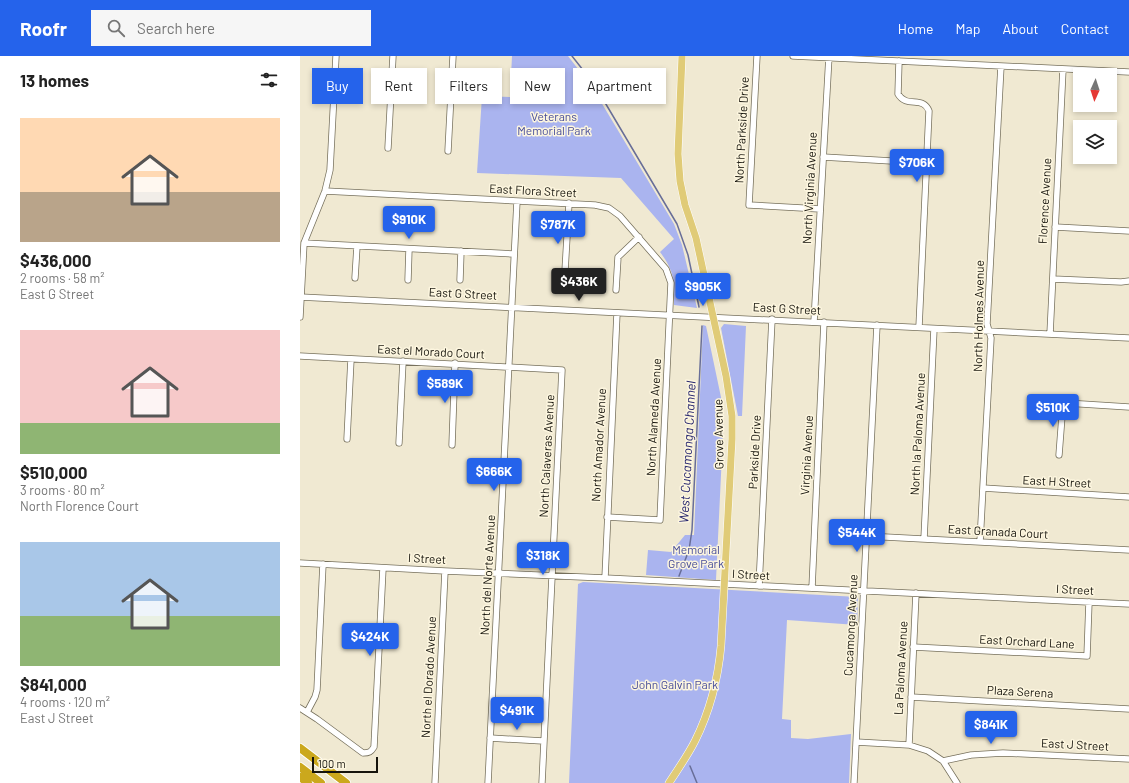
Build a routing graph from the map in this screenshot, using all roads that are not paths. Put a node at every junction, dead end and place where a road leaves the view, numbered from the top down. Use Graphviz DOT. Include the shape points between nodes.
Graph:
graph roads {
  1 [pos="336,56"];
  2 [pos="393,56"];
  3 [pos="453,56"];
  4 [pos="682,56"];
  5 [pos="757,56"];
  6 [pos="793,56"];
  7 [pos="829,57"];
  8 [pos="899,61"];
  9 [pos="1001,66"];
  10 [pos="1063,69"];
  11 [pos="1129,72"];
  12 [pos="388,148"];
  13 [pos="448,151"];
  14 [pos="823,157"];
  15 [pos="926,163"];
  16 [pos="325,191"];
  17 [pos="517,201"];
  18 [pos="568,203"];
  19 [pos="820,209"];
  20 [pos="1055,227"];
  21 [pos="1129,231"];
  22 [pos="639,237"];
  23 [pos="304,243"];
  24 [pos="357,246"];
  25 [pos="409,249"];
  26 [pos="461,251"];
  27 [pos="513,254"];
  28 [pos="355,278"];
  29 [pos="408,280"];
  30 [pos="460,280"];
  31 [pos="1053,280"];
  32 [pos="1129,281"];
  33 [pos="564,288"];
  34 [pos="616,290"];
  35 [pos="300,297"];
  36 [pos="511,307"];
  37 [pos="617,313"];
  38 [pos="669,315"];
  39 [pos="300,317"];
  40 [pos="713,317"];
  41 [pos="772,320"];
  42 [pos="814,322"];
  43 [pos="824,322"];
  44 [pos="877,325"];
  45 [pos="919,327"];
  46 [pos="934,329"];
  47 [pos="989,331"];
  48 [pos="1050,334"];
  49 [pos="1129,338"];
  50 [pos="300,356"];
  51 [pos="351,359"];
  52 [pos="403,361"];
  53 [pos="455,363"];
  54 [pos="508,367"];
  55 [pos="562,370"];
  56 [pos="1050,402"];
  57 [pos="1063,403"];
  58 [pos="1129,407"];
  59 [pos="347,439"];
  60 [pos="400,443"];
  61 [pos="452,445"];
  62 [pos="1059,455"];
  63 [pos="983,488"];
  64 [pos="1129,497"];
  65 [pos="607,517"];
  66 [pos="866,536"];
  67 [pos="924,539"];
  68 [pos="980,542"];
  69 [pos="1129,550"];
  70 [pos="300,563"];
  71 [pos="323,564"];
  72 [pos="383,568"];
  73 [pos="445,572"];
  74 [pos="499,574"];
  75 [pos="552,576"];
  76 [pos="605,578"];
  77 [pos="725,584"];
  78 [pos="759,586"];
  79 [pos="812,588"];
  80 [pos="864,591"];
  81 [pos="916,593"];
  82 [pos="1089,602"];
  83 [pos="1129,604"];
  84 [pos="913,647"];
  85 [pos="911,697"];
  86 [pos="300,708"];
  87 [pos="1129,708"];
  88 [pos="307,712"];
  89 [pos="490,738"];
  90 [pos="543,741"];
  91 [pos="856,742"];
  92 [pos="909,745"];
  93 [pos="300,748"];
  94 [pos="1129,758"];
  95 [pos="943,761"];
  96 [pos="300,767"];
  97 [pos="300,777"];
  98 [pos="308,783"];
  99 [pos="321,783"];
  100 [pos="346,783"];
  101 [pos="435,783"];
  102 [pos="488,783"];
  103 [pos="542,783"];
  104 [pos="669,783"];
  105 [pos="854,783"];
  106 [pos="957,783"];
  1 -- 16 [label="street" via="330,170"];
  2 -- 12 [label="street"];
  3 -- 13 [label="street"];
  4 -- 40 [label="main road, Grove Avenue" via="678,154 680,181 696,238"];
  5 -- 19 [label="street, North Parkside Drive" via="749,205"];
  6 -- 7 [label="street"];
  7 -- 8 [label="street"];
  7 -- 14 [label="street, North Virginia Avenue"];
  8 -- 9 [label="street"];
  8 -- 15 [label="street" via="900,99 905,102 923,103 929,111"];
  9 -- 10 [label="street"];
  9 -- 47 [label="street, North Holmes Avenue" via="987,324"];
  10 -- 11 [label="street"];
  10 -- 20 [label="street, Florence Avenue"];
  14 -- 15 [label="street"];
  14 -- 19 [label="street, North Virginia Avenue"];
  15 -- 45 [label="street"];
  16 -- 17 [label="street, East Flora Street"];
  16 -- 23 [label="street"];
  17 -- 18 [label="street, East Flora Street"];
  17 -- 27 [label="street, North del Norte Avenue"];
  18 -- 22 [label="street, East Flora Street" via="609,208"];
  18 -- 33 [label="street"];
  19 -- 42 [label="street, North Virginia Avenue"];
  20 -- 21 [label="street"];
  20 -- 31 [label="street, Florence Avenue"];
  22 -- 34 [label="street" via="618,257"];
  22 -- 38 [label="street, East Flora Street" via="666,269 671,283"];
  23 -- 24 [label="street"];
  23 -- 35 [label="street"];
  24 -- 25 [label="street"];
  24 -- 28 [label="street"];
  25 -- 26 [label="street"];
  25 -- 29 [label="street"];
  26 -- 27 [label="street"];
  26 -- 30 [label="street"];
  27 -- 36 [label="street, North del Norte Avenue"];
  31 -- 32 [label="street"];
  31 -- 48 [label="street, Florence Avenue"];
  35 -- 36 [label="street, East G Street"];
  35 -- 39 [label="street"];
  36 -- 37 [label="street, East G Street"];
  36 -- 54 [label="street, North del Norte Avenue"];
  37 -- 38 [label="street, East G Street"];
  37 -- 65 [label="street, North Amador Avenue"];
  38 -- 40 [label="street, East G Street"];
  38 -- 65 [label="street, North Alameda Avenue" via="660,520"];
  40 -- 41 [label="street, East G Street"];
  40 -- 77 [label="main road, Grove Avenue" via="732,416"];
  41 -- 42 [label="street, East G Street"];
  41 -- 78 [label="street, Parkside Drive"];
  42 -- 43 [label="street, East G Street"];
  43 -- 44 [label="street, East G Street"];
  43 -- 79 [label="street, Virginia Avenue"];
  44 -- 45 [label="street, East G Street"];
  44 -- 66 [label="street, Cucamonga Avenue"];
  45 -- 46 [label="street, East G Street"];
  46 -- 47 [label="street, East G Street"];
  46 -- 67 [label="street, North la Paloma Avenue"];
  47 -- 48 [label="street, East G Street"];
  47 -- 63 [label="street, North Holmes Avenue" via="991,338"];
  48 -- 49 [label="street, East G Street"];
  50 -- 51 [label="street, East el Morado Court"];
  51 -- 52 [label="street, East el Morado Court"];
  51 -- 59 [label="street"];
  52 -- 53 [label="street, East el Morado Court"];
  52 -- 60 [label="street"];
  53 -- 54 [label="street, East el Morado Court"];
  53 -- 61 [label="street"];
  54 -- 55 [label="street, East el Morado Court"];
  54 -- 74 [label="street, North del Norte Avenue"];
  55 -- 75 [label="street, North Calaveras Avenue"];
  56 -- 57 [label="street"];
  57 -- 58 [label="street"];
  57 -- 62 [label="street"];
  63 -- 64 [label="street, East H Street"];
  63 -- 68 [label="street, North Holmes Avenue"];
  65 -- 76 [label="street, North Amador Avenue"];
  66 -- 67 [label="street, East Granada Court"];
  66 -- 80 [label="street, Cucamonga Avenue"];
  67 -- 68 [label="street, East Granada Court"];
  68 -- 69 [label="street, East Granada Court"];
  70 -- 71 [label="street, I Street"];
  71 -- 72 [label="street, I Street"];
  71 -- 88 [label="street" via="317,690"];
  72 -- 73 [label="street, I Street"];
  72 -- 88 [label="street" via="372,752 363,753"];
  73 -- 74 [label="street, I Street"];
  73 -- 101 [label="street, North el Dorado Avenue"];
  74 -- 75 [label="street, I Street"];
  74 -- 89 [label="street, North del Norte Avenue"];
  75 -- 76 [label="street, I Street"];
  75 -- 90 [label="street, North Calaveras Avenue"];
  76 -- 77 [label="street, I Street"];
  77 -- 78 [label="street, I Street"];
  77 -- 104 [label="main road, Grove Avenue" via="722,646 710,705 695,741"];
  78 -- 79 [label="street, I Street"];
  79 -- 80 [label="street, I Street"];
  80 -- 81 [label="street, I Street"];
  80 -- 91 [label="street, Cucamonga Avenue"];
  81 -- 82 [label="street, I Street"];
  81 -- 84 [label="street, La Paloma Avenue"];
  82 -- 83 [label="street, I Street"];
  82 -- 84 [label="street, East Orchard Lane" via="1087,656"];
  84 -- 85 [label="street, La Paloma Avenue"];
  85 -- 87 [label="street, Plaza Serena"];
  85 -- 92 [label="street, La Paloma Avenue"];
  86 -- 88 [label="street"];
  89 -- 90 [label="street"];
  89 -- 102 [label="street, North del Norte Avenue"];
  90 -- 103 [label="street, North Calaveras Avenue"];
  91 -- 92 [label="street"];
  91 -- 105 [label="street, Cucamonga Avenue"];
  92 -- 95 [label="street" via="928,751"];
  93 -- 100 [label="highway"];
  94 -- 95 [label="street, East J Street" via="1003,753 971,755"];
  95 -- 106 [label="street"];
  96 -- 99 [label="highway"];
  97 -- 98 [label="highway"];
}
